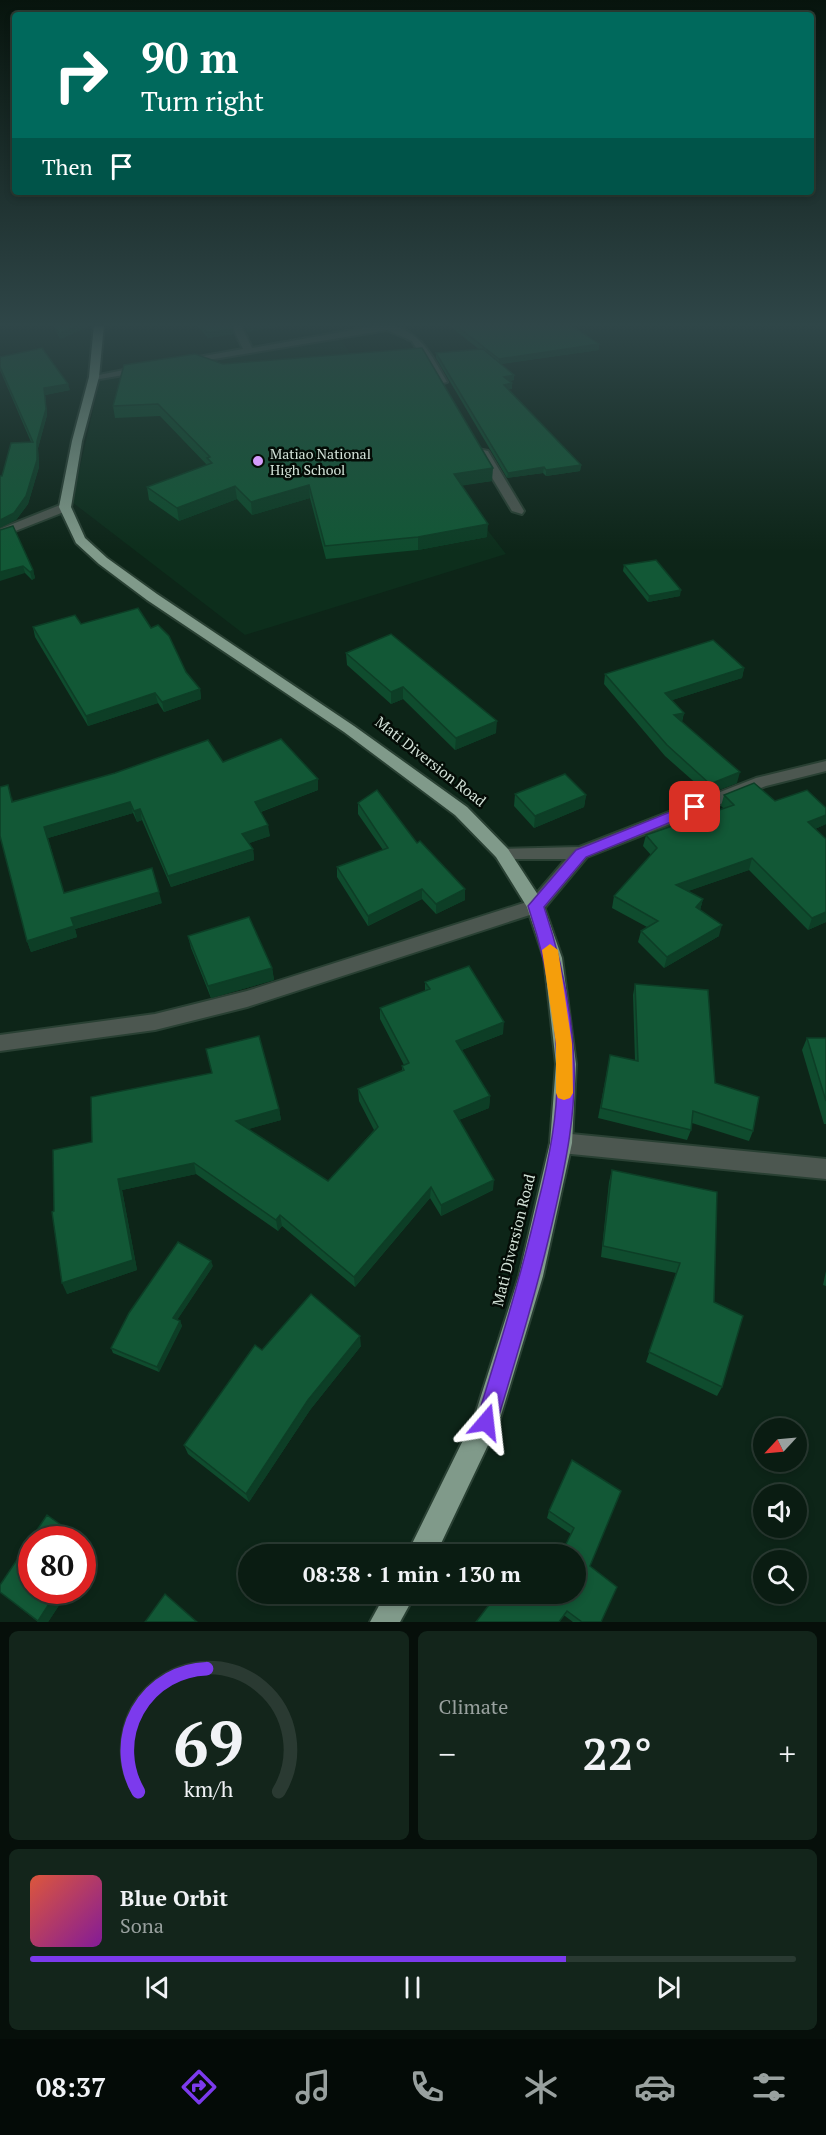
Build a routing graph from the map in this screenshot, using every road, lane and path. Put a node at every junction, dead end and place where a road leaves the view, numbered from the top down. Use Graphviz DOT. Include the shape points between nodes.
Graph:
graph roads {
  1 [pos="88,400"];
  2 [pos="477,442"];
  3 [pos="65,507"];
  4 [pos="518,511"];
  5 [pos="0,533"];
  6 [pos="826,766"];
  7 [pos="502,853"];
  8 [pos="581,853"];
  9 [pos="536,906"];
  10 [pos="0,1043"];
  11 [pos="561,1143"];
  12 [pos="826,1169"];
  13 [pos="426,1544"];
  14 [pos="395,1604"];
  15 [pos="384,1622"];
  1 -- 3 [label="highway"];
  2 -- 4 [label="street"];
  3 -- 5 [label="street"];
  3 -- 7 [label="highway, Mati Diversion Road" via="80,540 103,561 403,767 461,811"];
  6 -- 8 [label="street" via="762,782"];
  7 -- 8 [label="street"];
  7 -- 9 [label="highway, Mati Diversion Road"];
  8 -- 9 [label="street"];
  9 -- 10 [label="street" via="201,1011 155,1022"];
  9 -- 11 [label="highway, Mati Diversion Road" via="553,958 560,1005 566,1064"];
  11 -- 12 [label="street"];
  11 -- 13 [label="highway, Mati Diversion Road" via="531,1276 486,1422"];
  14 -- 15 [label="highway"];
}
